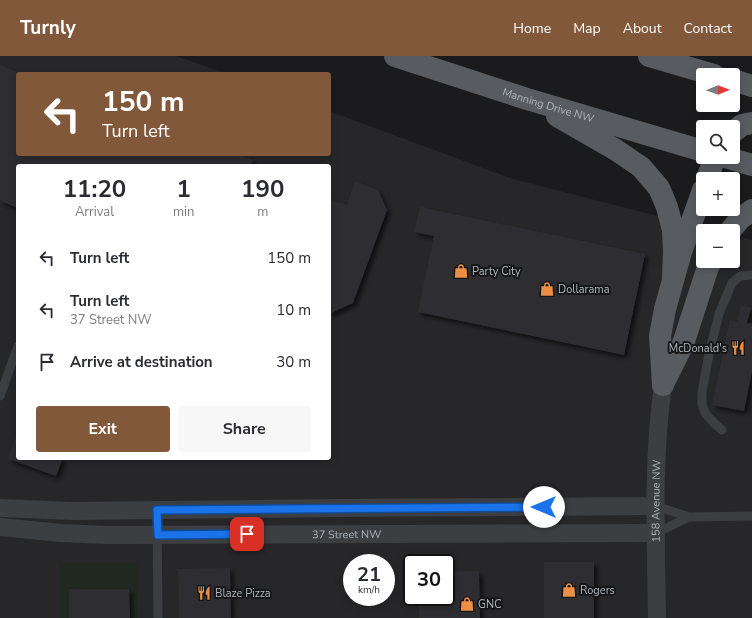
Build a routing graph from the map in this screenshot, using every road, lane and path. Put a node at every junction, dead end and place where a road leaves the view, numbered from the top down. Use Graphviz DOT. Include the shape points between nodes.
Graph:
graph roads {
  1 [pos="395,56"];
  2 [pos="649,56"];
  3 [pos="696,70"];
  4 [pos="740,82"];
  5 [pos="752,86"];
  6 [pos="527,99"];
  7 [pos="752,123"];
  8 [pos="740,127"];
  9 [pos="696,149"];
  10 [pos="740,161"];
  11 [pos="752,165"];
  12 [pos="752,210"];
  13 [pos="696,211"];
  14 [pos="736,224"];
  15 [pos="708,268"];
  16 [pos="752,275"];
  17 [pos="673,278"];
  18 [pos="16,352"];
  19 [pos="663,385"];
  20 [pos="0,396"];
  21 [pos="722,430"];
  22 [pos="656,506"];
  23 [pos="0,508"];
  24 [pos="157,510"];
  25 [pos="752,516"];
  26 [pos="690,517"];
  27 [pos="0,527"];
  28 [pos="656,533"];
  29 [pos="158,535"];
  30 [pos="158,618"];
  31 [pos="657,618"];
  1 -- 6 [label="main road, Manning Drive NW"];
  2 -- 3 [label="main road"];
  4 -- 5 [label="main road"];
  6 -- 9 [label="main road, Manning Drive NW"];
  6 -- 17 [label="main road" via="616,150 641,167 659,188 673,230"];
  7 -- 8 [label="main road"];
  10 -- 11 [label="main road"];
  12 -- 14 [label="main road"];
  13 -- 17 [label="main road"];
  15 -- 19 [label="main road" via="683,344"];
  16 -- 21 [label="lane" via="740,276 732,283 719,314 709,354 702,404 705,413"];
  17 -- 19 [label="main road" via="660,336"];
  18 -- 20 [label="lane"];
  19 -- 22 [label="street, 158 Avenue NW" via="656,444"];
  22 -- 24 [label="street, 37 Street NW"];
  22 -- 26 [label="lane, 37 Street NW"];
  22 -- 28 [label="street, 158 Avenue NW"];
  23 -- 24 [label="street, 37 Street NW" via="72,511"];
  24 -- 29 [label="lane"];
  25 -- 26 [label="lane, 37 Street NW"];
  26 -- 28 [label="lane, 37 Street NW"];
  27 -- 29 [label="street, 37 Street NW" via="60,533"];
  28 -- 29 [label="street, 37 Street NW"];
  28 -- 31 [label="street, 158 Avenue NW"];
  29 -- 30 [label="lane"];
}
